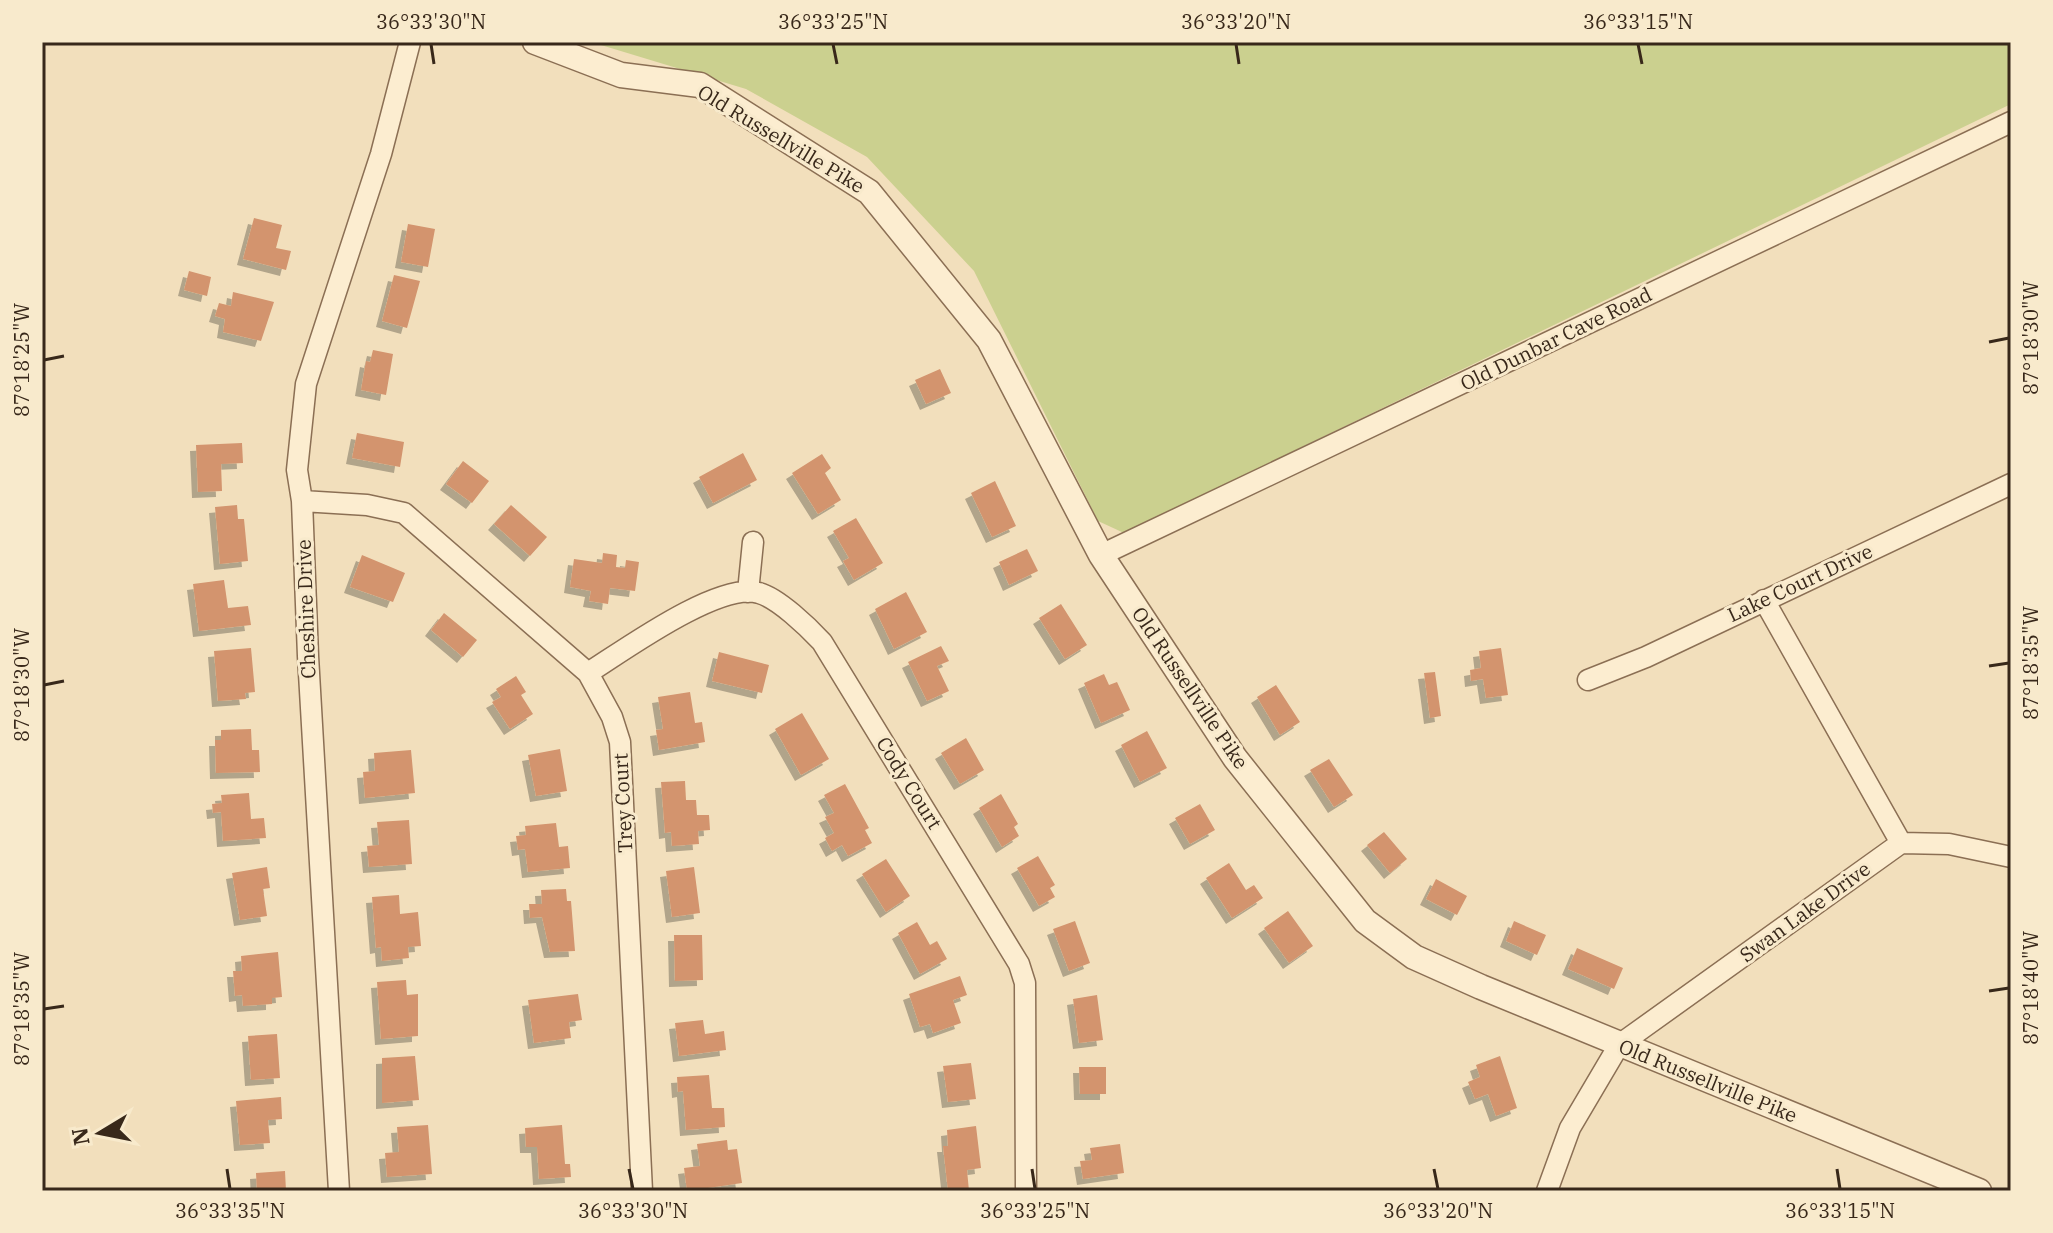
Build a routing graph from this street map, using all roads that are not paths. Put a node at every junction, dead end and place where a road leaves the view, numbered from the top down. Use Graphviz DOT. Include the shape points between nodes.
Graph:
graph roads {
  1 [pos="410,42"];
  2 [pos="535,42"];
  3 [pos="2011,122"];
  4 [pos="2011,484"];
  5 [pos="302,501"];
  6 [pos="753,542"];
  7 [pos="1101,555"];
  8 [pos="748,592"];
  9 [pos="1764,600"];
  10 [pos="588,673"];
  11 [pos="1588,680"];
  12 [pos="1901,843"];
  13 [pos="2011,857"];
  14 [pos="1619,1045"];
  15 [pos="339,1191"];
  16 [pos="642,1191"];
  17 [pos="1026,1191"];
  18 [pos="1547,1191"];
  19 [pos="1979,1191"];
  1 -- 5 [label="street, Cheshire Drive" via="381,154 306,384 297,470"];
  2 -- 7 [label="street, Old Russellville Pike" via="621,75 700,85 869,192 989,340"];
  3 -- 7 [label="street, Old Dunbar Cave Road"];
  4 -- 9 [label="street, Lake Court Drive"];
  5 -- 10 [label="street, Trey Court" via="404,513"];
  5 -- 15 [label="street, Cheshire Drive"];
  6 -- 8 [label="street"];
  7 -- 14 [label="street, Old Russellville Pike" via="1235,758 1365,921 1414,957"];
  8 -- 10 [label="street" via="703,602"];
  8 -- 17 [label="street, Cody Court" via="760,593 803,621 822,642 1019,964 1025,983"];
  9 -- 11 [label="street, Lake Court Drive"];
  9 -- 12 [label="street"];
  10 -- 16 [label="street, Trey Court" via="620,742"];
  12 -- 13 [label="street" via="1949,844"];
  12 -- 14 [label="street, Swan Lake Drive"];
  14 -- 18 [label="street" via="1570,1128"];
  14 -- 19 [label="street, Old Russellville Pike"];
}
